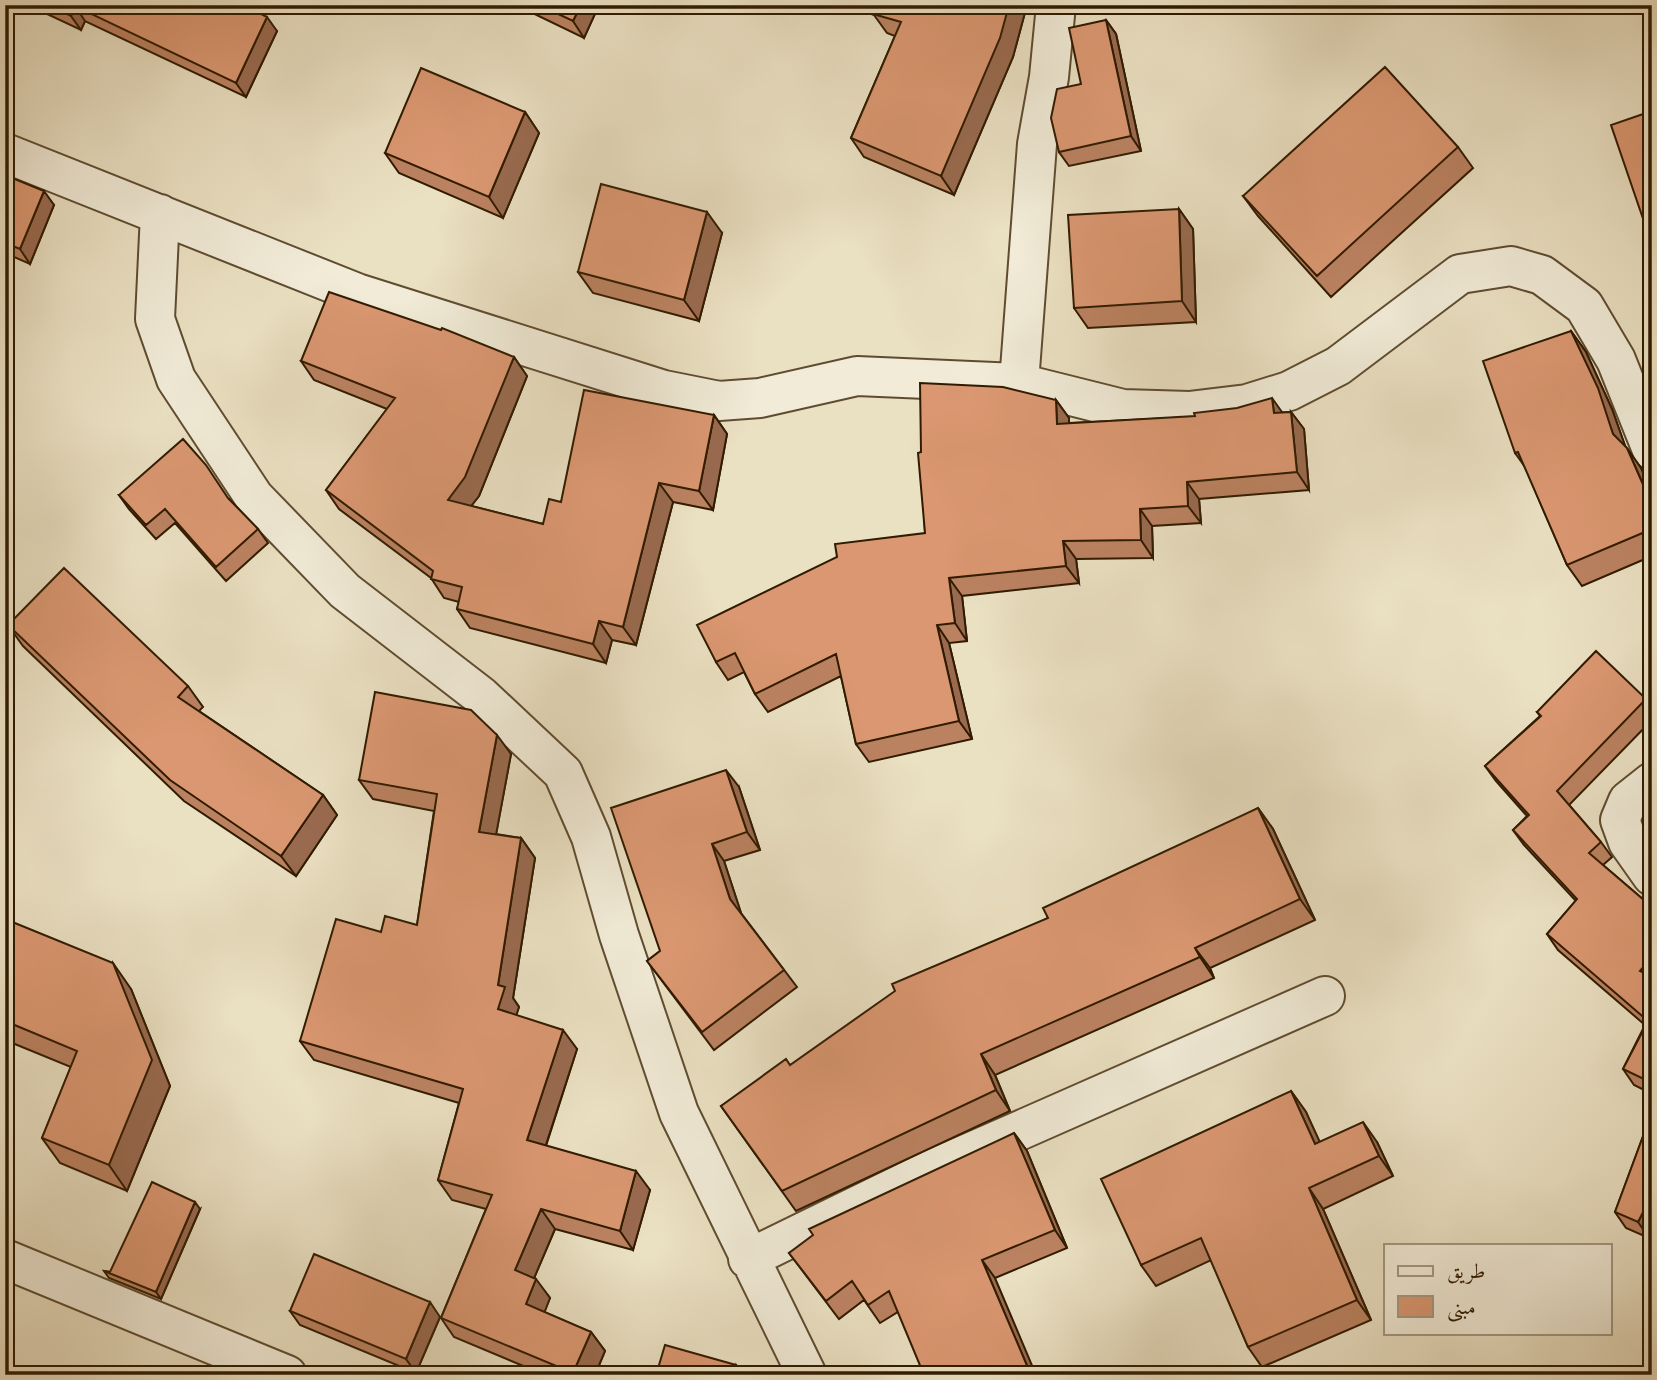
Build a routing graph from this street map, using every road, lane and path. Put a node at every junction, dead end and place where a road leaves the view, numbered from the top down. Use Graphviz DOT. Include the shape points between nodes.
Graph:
graph roads {
  1 [pos="1056,5"];
  2 [pos="5,153"];
  3 [pos="160,214"];
  4 [pos="1019,383"];
  5 [pos="1652,450"];
  6 [pos="1652,782"];
  7 [pos="1652,876"];
  8 [pos="1325,996"];
  9 [pos="5,1259"];
  10 [pos="748,1259"];
  11 [pos="287,1375"];
  12 [pos="807,1375"];
  1 -- 4 [label="street" via="1037,144"];
  2 -- 3 [label="street"];
  3 -- 4 [label="street" via="357,293 664,390 708,399 760,398 857,376"];
  3 -- 10 [label="street" via="155,319 176,379 254,497 345,591 481,696 563,773 591,837 679,1114"];
  4 -- 5 [label="street" via="1123,409 1188,411 1247,404 1289,391 1338,366 1460,274 1511,266 1542,275 1584,306 1616,360"];
  6 -- 7 [label="street" via="1628,801 1620,820 1628,842"];
  8 -- 10 [label="street" via="930,1170"];
  9 -- 11 [label="street"];
  10 -- 12 [label="street"];
}
